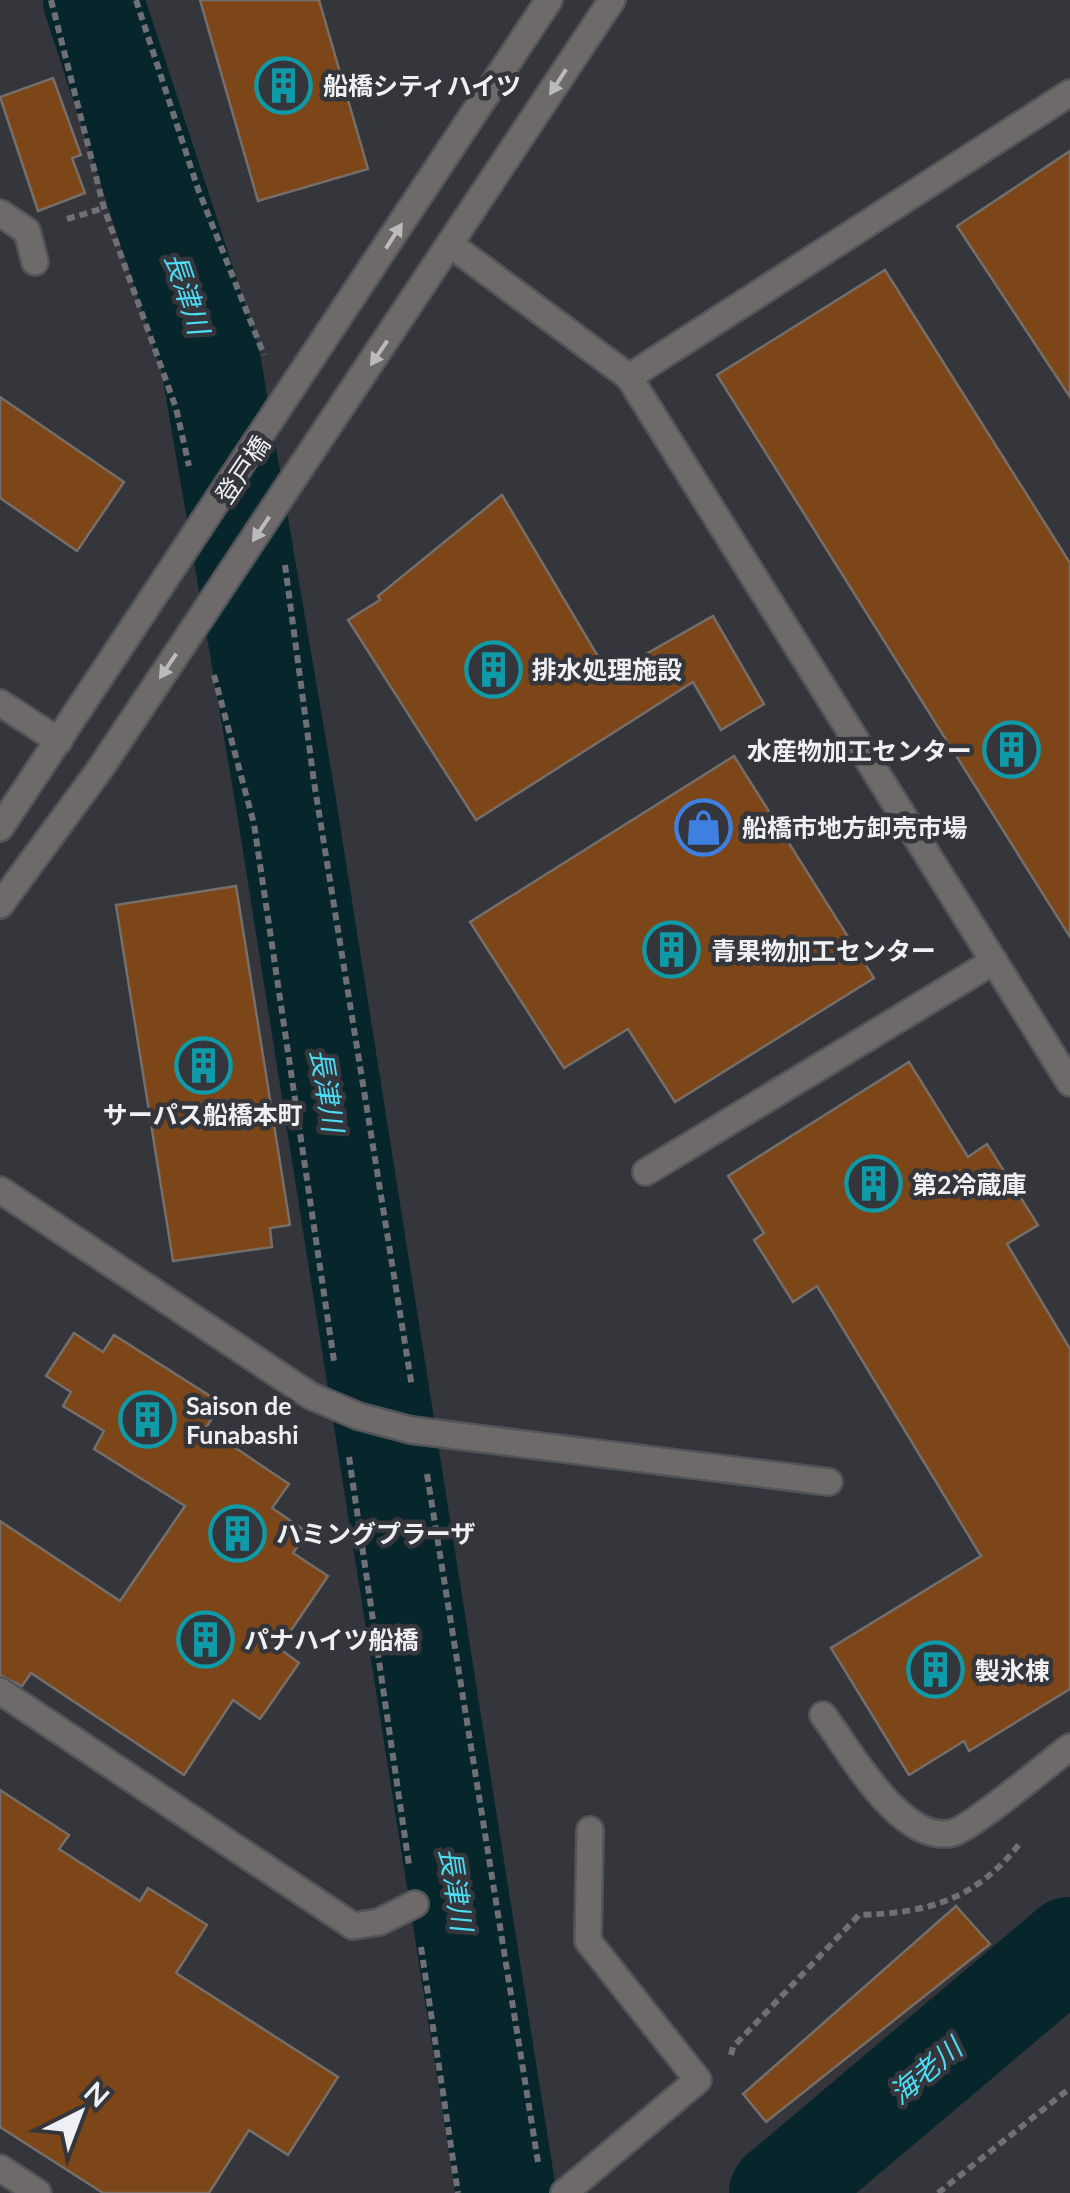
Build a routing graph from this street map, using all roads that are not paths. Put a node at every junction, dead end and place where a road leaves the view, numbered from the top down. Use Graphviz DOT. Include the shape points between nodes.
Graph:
graph roads {
  1 [pos="549,0"];
  2 [pos="612,0"];
  3 [pos="1070,93"];
  4 [pos="0,214"];
  5 [pos="451,245"];
  6 [pos="35,262"];
  7 [pos="629,377"];
  8 [pos="0,704"];
  9 [pos="59,741"];
  10 [pos="0,828"];
  11 [pos="0,905"];
  12 [pos="994,961"];
  13 [pos="1070,1083"];
  14 [pos="646,1172"];
  15 [pos="0,1190"];
  16 [pos="829,1482"];
  17 [pos="0,1691"];
  18 [pos="822,1714"];
  19 [pos="1070,1747"];
  20 [pos="590,1830"];
  21 [pos="415,1904"];
  22 [pos="0,2168"];
  23 [pos="38,2193"];
  24 [pos="564,2193"];
  9 -- 1 [label="street, 登戸橋, one-way"];
  2 -- 5 [label="street, 登戸橋, one-way"];
  3 -- 7 [label="street"];
  4 -- 6 [label="street" via="27,232"];
  5 -- 7 [label="street"];
  5 -- 11 [label="street, 登戸橋, one-way" via="100,768"];
  7 -- 12 [label="street"];
  8 -- 9 [label="street"];
  9 -- 10 [label="street, 登戸橋"];
  12 -- 13 [label="street"];
  12 -- 14 [label="street"];
  15 -- 16 [label="street" via="311,1396 358,1416 416,1431"];
  17 -- 21 [label="street" via="353,1926"];
  18 -- 19 [label="street" via="894,1810 920,1831 954,1833"];
  20 -- 24 [label="street" via="588,1941 698,2080"];
  22 -- 23 [label="street"];
}
